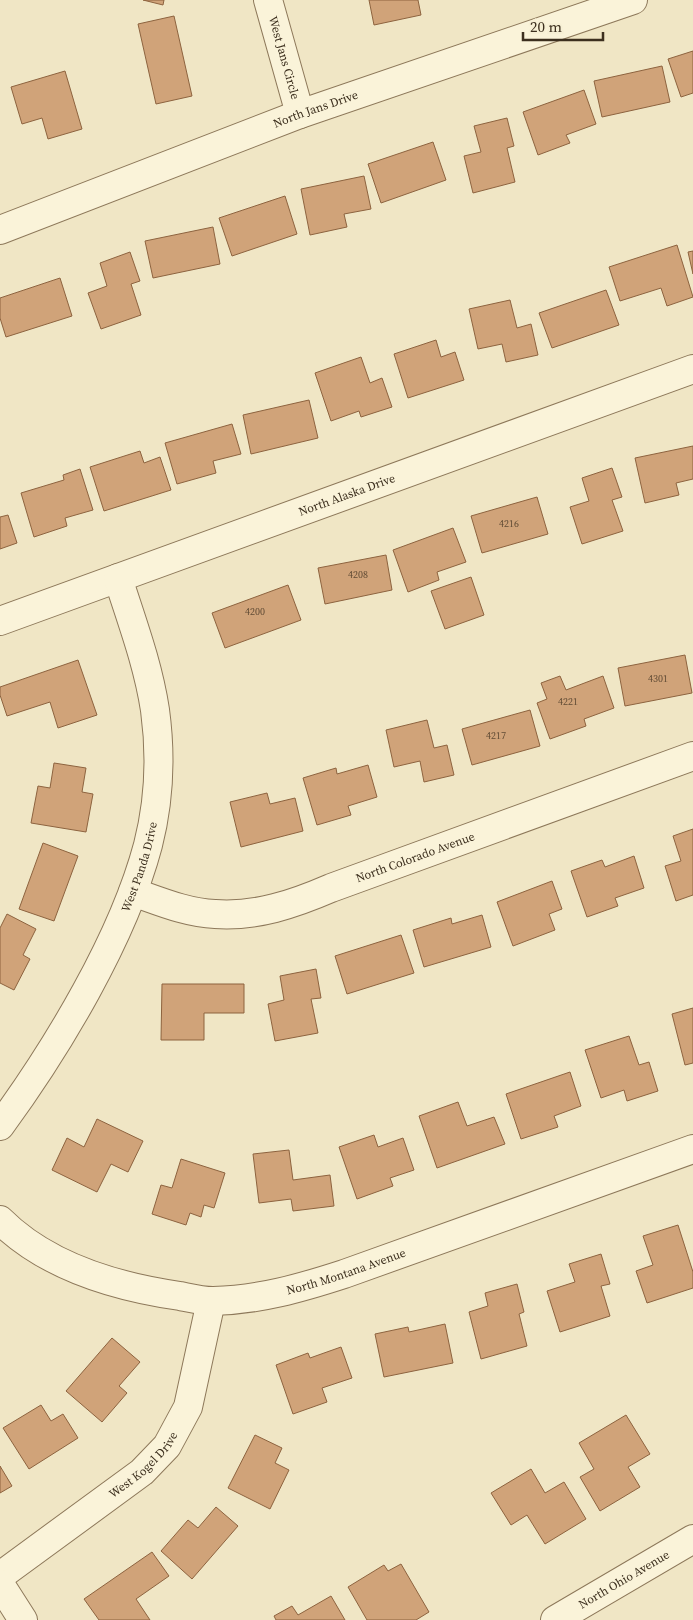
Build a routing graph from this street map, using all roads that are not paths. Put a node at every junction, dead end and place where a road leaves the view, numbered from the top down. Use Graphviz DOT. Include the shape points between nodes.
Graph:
graph roads {
  1 [pos="268,0"];
  2 [pos="633,0"];
  3 [pos="300,114"];
  4 [pos="0,230"];
  5 [pos="693,370"];
  6 [pos="118,578"];
  7 [pos="0,621"];
  8 [pos="693,756"];
  9 [pos="133,892"];
  10 [pos="0,1126"];
  11 [pos="693,1150"];
  12 [pos="0,1220"];
  13 [pos="211,1301"];
  14 [pos="693,1539"];
  15 [pos="0,1576"];
  16 [pos="0,1584"];
  17 [pos="23,1620"];
  18 [pos="554,1620"];
  1 -- 3 [label="street, West Jans Circle"];
  2 -- 3 [label="street, North Jans Drive"];
  3 -- 4 [label="street, North Jans Drive"];
  5 -- 6 [label="street, North Alaska Drive"];
  6 -- 7 [label="street, North Alaska Drive"];
  6 -- 9 [label="street, West Panda Drive" via="147,667 155,710 158,758 148,844"];
  8 -- 9 [label="street, North Colorado Avenue" via="267,911 214,914"];
  9 -- 10 [label="street, West Panda Drive" via="66,1024 34,1079"];
  11 -- 13 [label="street, North Montana Avenue" via="328,1280 256,1298"];
  12 -- 13 [label="street, North Montana Avenue" via="46,1253 90,1274 141,1291"];
  13 -- 15 [label="street, West Kogel Drive" via="188,1407 167,1446 142,1472"];
  14 -- 18 [label="street, North Ohio Avenue"];
  16 -- 17 [label="street"];
}
